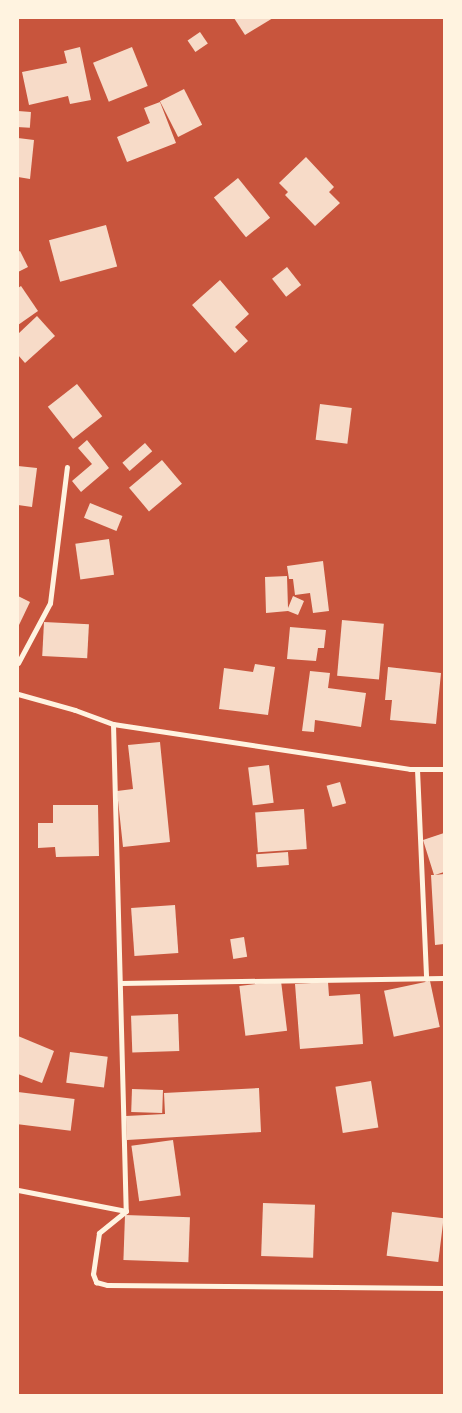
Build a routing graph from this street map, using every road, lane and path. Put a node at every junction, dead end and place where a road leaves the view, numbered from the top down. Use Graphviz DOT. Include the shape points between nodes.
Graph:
graph roads {
  1 [pos="67,467"];
  2 [pos="18,662"];
  3 [pos="18,694"];
  4 [pos="114,724"];
  5 [pos="417,769"];
  6 [pos="444,769"];
  7 [pos="444,978"];
  8 [pos="426,979"];
  9 [pos="120,983"];
  10 [pos="18,1190"];
  11 [pos="126,1211"];
  12 [pos="444,1288"];
  1 -- 2 [label="street" via="50,603"];
  3 -- 4 [label="street"];
  4 -- 5 [label="street"];
  4 -- 9 [label="street"];
  5 -- 6 [label="street"];
  5 -- 8 [label="street"];
  7 -- 8 [label="street"];
  8 -- 9 [label="street"];
  9 -- 11 [label="street"];
  10 -- 11 [label="street"];
  11 -- 12 [label="street" via="99,1233 92,1274 96,1282 107,1286"];
}
